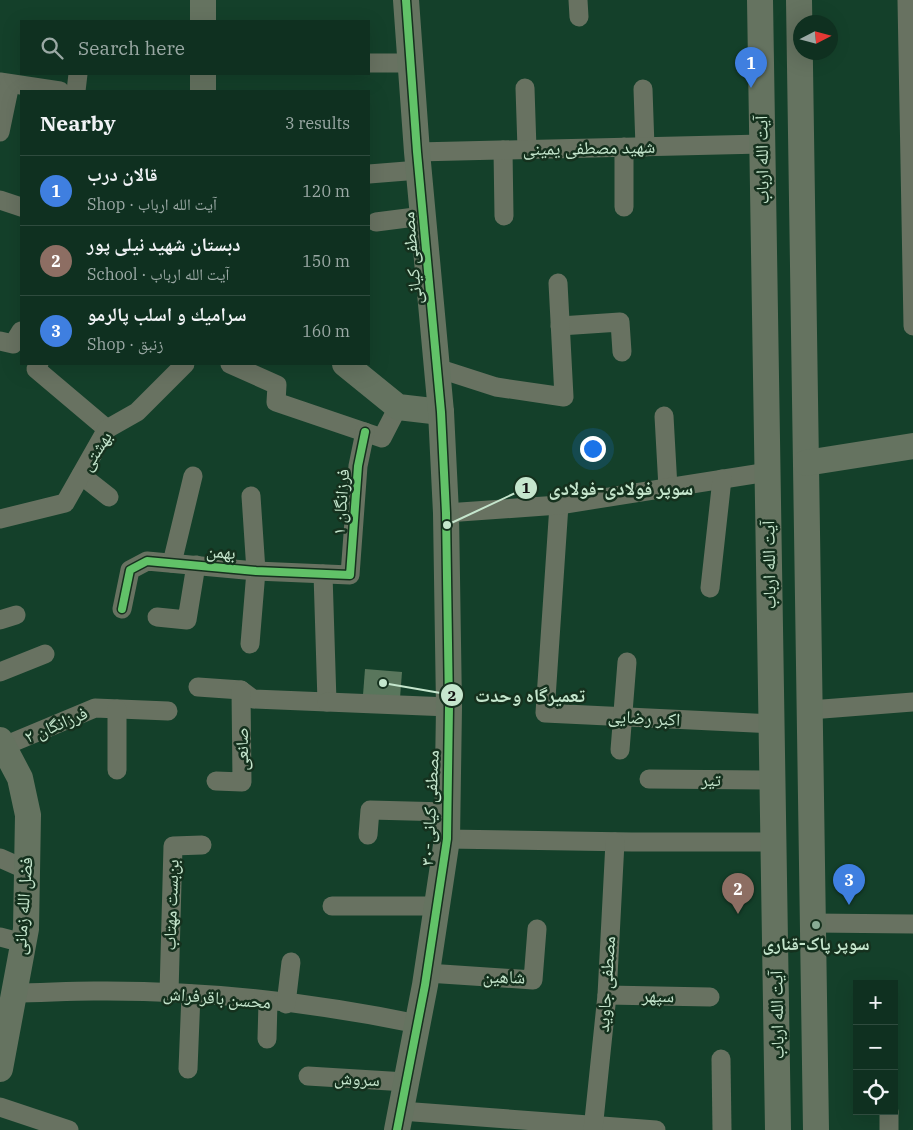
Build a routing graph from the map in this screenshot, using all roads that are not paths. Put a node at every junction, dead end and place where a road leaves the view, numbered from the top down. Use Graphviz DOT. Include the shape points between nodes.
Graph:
graph roads {
  1 [pos="203,0"];
  2 [pos="406,0"];
  3 [pos="760,0"];
  4 [pos="799,0"];
  5 [pos="908,0"];
  6 [pos="203,20"];
  7 [pos="411,62"];
  8 [pos="370,63"];
  9 [pos="78,75"];
  10 [pos="203,75"];
  11 [pos="5,83"];
  12 [pos="524,88"];
  13 [pos="642,89"];
  14 [pos="53,90"];
  15 [pos="76,90"];
  16 [pos="203,90"];
  17 [pos="0,132"];
  18 [pos="762,144"];
  19 [pos="624,147"];
  20 [pos="645,147"];
  21 [pos="503,150"];
  22 [pos="527,150"];
  23 [pos="418,161"];
  24 [pos="370,174"];
  25 [pos="0,200"];
  26 [pos="20,207"];
  27 [pos="624,207"];
  28 [pos="423,216"];
  29 [pos="504,216"];
  30 [pos="376,222"];
  31 [pos="558,283"];
  32 [pos="560,326"];
  33 [pos="913,326"];
  34 [pos="20,333"];
  35 [pos="0,341"];
  36 [pos="622,352"];
  37 [pos="38,365"];
  38 [pos="184,365"];
  39 [pos="232,365"];
  40 [pos="346,365"];
  41 [pos="437,368"];
  42 [pos="398,407"];
  43 [pos="441,412"];
  44 [pos="664,416"];
  45 [pos="107,429"];
  46 [pos="365,432"];
  47 [pos="913,446"];
  48 [pos="806,462"];
  49 [pos="768,472"];
  50 [pos="81,475"];
  51 [pos="193,476"];
  52 [pos="722,479"];
  53 [pos="668,488"];
  54 [pos="251,496"];
  55 [pos="109,498"];
  56 [pos="559,505"];
  57 [pos="446,513"];
  58 [pos="0,519"];
  59 [pos="172,563"];
  60 [pos="196,565"];
  61 [pos="256,571"];
  62 [pos="324,574"];
  63 [pos="350,576"];
  64 [pos="710,588"];
  65 [pos="122,608"];
  66 [pos="157,617"];
  67 [pos="250,644"];
  68 [pos="45,654"];
  69 [pos="627,662"];
  70 [pos="0,672"];
  71 [pos="198,687"];
  72 [pos="241,690"];
  73 [pos="327,702"];
  74 [pos="913,702"];
  75 [pos="449,708"];
  76 [pos="117,709"];
  77 [pos="810,710"];
  78 [pos="168,711"];
  79 [pos="622,717"];
  80 [pos="772,724"];
  81 [pos="1,746"];
  82 [pos="620,750"];
  83 [pos="116,770"];
  84 [pos="649,779"];
  85 [pos="773,780"];
  86 [pos="216,781"];
  87 [pos="448,812"];
  88 [pos="368,835"];
  89 [pos="448,839"];
  90 [pos="615,842"];
  91 [pos="774,842"];
  92 [pos="202,845"];
  93 [pos="0,858"];
  94 [pos="27,870"];
  95 [pos="332,906"];
  96 [pos="437,906"];
  97 [pos="813,923"];
  98 [pos="913,924"];
  99 [pos="537,929"];
  100 [pos="12,940"];
  101 [pos="291,962"];
  102 [pos="427,973"];
  103 [pos="169,993"];
  104 [pos="14,994"];
  105 [pos="191,994"];
  106 [pos="607,995"];
  107 [pos="710,996"];
  108 [pos="277,1003"];
  109 [pos="418,1024"];
  110 [pos="267,1039"];
  111 [pos="720,1058"];
  112 [pos="0,1069"];
  113 [pos="188,1069"];
  114 [pos="308,1076"];
  115 [pos="406,1082"];
  116 [pos="816,1088"];
  117 [pos="778,1089"];
  118 [pos="0,1107"];
  119 [pos="889,1115"];
  120 [pos="399,1121"];
  121 [pos="594,1128"];
  122 [pos="69,1130"];
  123 [pos="656,1130"];
  124 [pos="722,1130"];
  125 [pos="778,1130"];
  126 [pos="816,1130"];
  127 [pos="889,1130"];
  1 -- 6 [label="main road"];
  2 -- 7 [label="main road, مصطفی کیانی"];
  3 -- 18 [label="main road, آیت الله ارباب"];
  4 -- 48 [label="main road"];
  5 -- 33 [label="street"];
  7 -- 8 [label="street"];
  7 -- 23 [label="main road, مصطفی کیانی"];
  9 -- 15 [label="street"];
  10 -- 16 [label="main road"];
  11 -- 14 [label="street"];
  11 -- 17 [label="street"];
  12 -- 22 [label="street"];
  13 -- 20 [label="street"];
  18 -- 20 [label="street, شهید مصطفی یمینی"];
  18 -- 49 [label="main road, آیت الله ارباب"];
  19 -- 20 [label="street, شهید مصطفی یمینی"];
  19 -- 22 [label="street, شهید مصطفی یمینی"];
  19 -- 27 [label="street"];
  21 -- 22 [label="street, شهید مصطفی یمینی"];
  21 -- 23 [label="street, شهید مصطفی یمینی"];
  21 -- 29 [label="street"];
  23 -- 24 [label="street, شهید مصطفی یمینی"];
  23 -- 28 [label="main road, مصطفی کیانی"];
  25 -- 26 [label="street"];
  28 -- 30 [label="street"];
  28 -- 41 [label="main road, مصطفی کیانی"];
  31 -- 32 [label="street"];
  32 -- 36 [label="street" via="620,322"];
  32 -- 41 [label="street" via="564,397 496,387"];
  34 -- 35 [label="street" via="13,344"];
  37 -- 45 [label="street" via="36,370"];
  38 -- 45 [label="street, بهشتی" via="137,412"];
  39 -- 46 [label="street" via="278,384 276,402"];
  40 -- 42 [label="main road"];
  41 -- 43 [label="main road, مصطفی کیانی"];
  42 -- 43 [label="main road"];
  42 -- 46 [label="street" via="382,438"];
  43 -- 57 [label="main road, مصطفی کیانی"];
  44 -- 53 [label="street"];
  45 -- 50 [label="street, بهشتی"];
  46 -- 63 [label="street, فرزانگان ۱" via="358,466"];
  47 -- 48 [label="main road"];
  48 -- 77 [label="main road"];
  49 -- 52 [label="street"];
  49 -- 80 [label="main road, آیت الله ارباب"];
  50 -- 55 [label="street"];
  50 -- 58 [label="street, بهشتی" via="65,503"];
  51 -- 59 [label="street"];
  52 -- 53 [label="street"];
  52 -- 64 [label="street"];
  53 -- 56 [label="street"];
  54 -- 61 [label="street"];
  56 -- 57 [label="street"];
  56 -- 79 [label="street, اکبر رضایی" via="544,713"];
  57 -- 75 [label="main road, ۳۰-مصطفی کیانی"];
  59 -- 60 [label="street, بهمن"];
  59 -- 65 [label="street, بهمن" via="147,561 130,570"];
  60 -- 61 [label="street, بهمن"];
  60 -- 66 [label="street" via="187,620"];
  61 -- 62 [label="street, بهمن"];
  61 -- 67 [label="street"];
  62 -- 63 [label="street, بهمن"];
  62 -- 73 [label="street"];
  68 -- 70 [label="street"];
  69 -- 79 [label="street"];
  71 -- 72 [label="street"];
  72 -- 73 [label="street" via="253,699"];
  72 -- 86 [label="street, صانعی" via="242,782"];
  73 -- 75 [label="street"];
  74 -- 77 [label="street"];
  75 -- 87 [label="main road, ۳۰-مصطفی کیانی"];
  76 -- 78 [label="street, فرزانگان ۲"];
  76 -- 81 [label="street, فرزانگان ۲" via="95,708"];
  76 -- 83 [label="street"];
  77 -- 97 [label="main road"];
  79 -- 80 [label="street, اکبر رضایی"];
  79 -- 82 [label="street"];
  80 -- 85 [label="main road, آیت الله ارباب"];
  81 -- 94 [label="main road, فضل الله زمانی" via="20,778 28,815"];
  84 -- 85 [label="street, تیر"];
  85 -- 91 [label="main road, آیت الله ارباب"];
  87 -- 88 [label="street" via="370,810"];
  87 -- 89 [label="main road, ۳۰-مصطفی کیانی"];
  89 -- 90 [label="street"];
  89 -- 96 [label="main road, ۳۰-مصطفی کیانی"];
  90 -- 91 [label="street"];
  90 -- 106 [label="street, مصطفی جاوید"];
  91 -- 117 [label="main road, آیت الله ارباب"];
  92 -- 103 [label="street, بن‌بست مهتاب" via="173,846"];
  93 -- 94 [label="street"];
  94 -- 100 [label="main road, فضل الله زمانی" via="26,929"];
  95 -- 96 [label="street"];
  96 -- 102 [label="main road, ۳۰-مصطفی کیانی"];
  97 -- 98 [label="street"];
  97 -- 116 [label="main road"];
  99 -- 102 [label="street, شاهین" via="533,980"];
  100 -- 104 [label="main road, فضل الله زمانی"];
  101 -- 108 [label="street"];
  102 -- 109 [label="main road, ۳۰-مصطفی کیانی"];
  103 -- 104 [label="street, محسن باقرفراش"];
  103 -- 105 [label="street, محسن باقرفراش"];
  104 -- 112 [label="main road, فضل الله زمانی"];
  105 -- 108 [label="street, محسن باقرفراش"];
  105 -- 113 [label="street"];
  106 -- 107 [label="street, سپهر"];
  106 -- 121 [label="street, مصطفی جاوید"];
  108 -- 109 [label="street, محسن باقرفراش"];
  108 -- 110 [label="street"];
  109 -- 115 [label="main road, ۳۰-مصطفی کیانی"];
  111 -- 124 [label="street"];
  114 -- 115 [label="street, سروش"];
  115 -- 120 [label="main road, ۳۰-مصطفی کیانی"];
  116 -- 117 [label="main road"];
  116 -- 126 [label="main road"];
  117 -- 125 [label="main road, آیت الله ارباب"];
  118 -- 122 [label="street"];
  119 -- 127 [label="street"];
  120 -- 121 [label="street"];
  121 -- 123 [label="street"];
}
